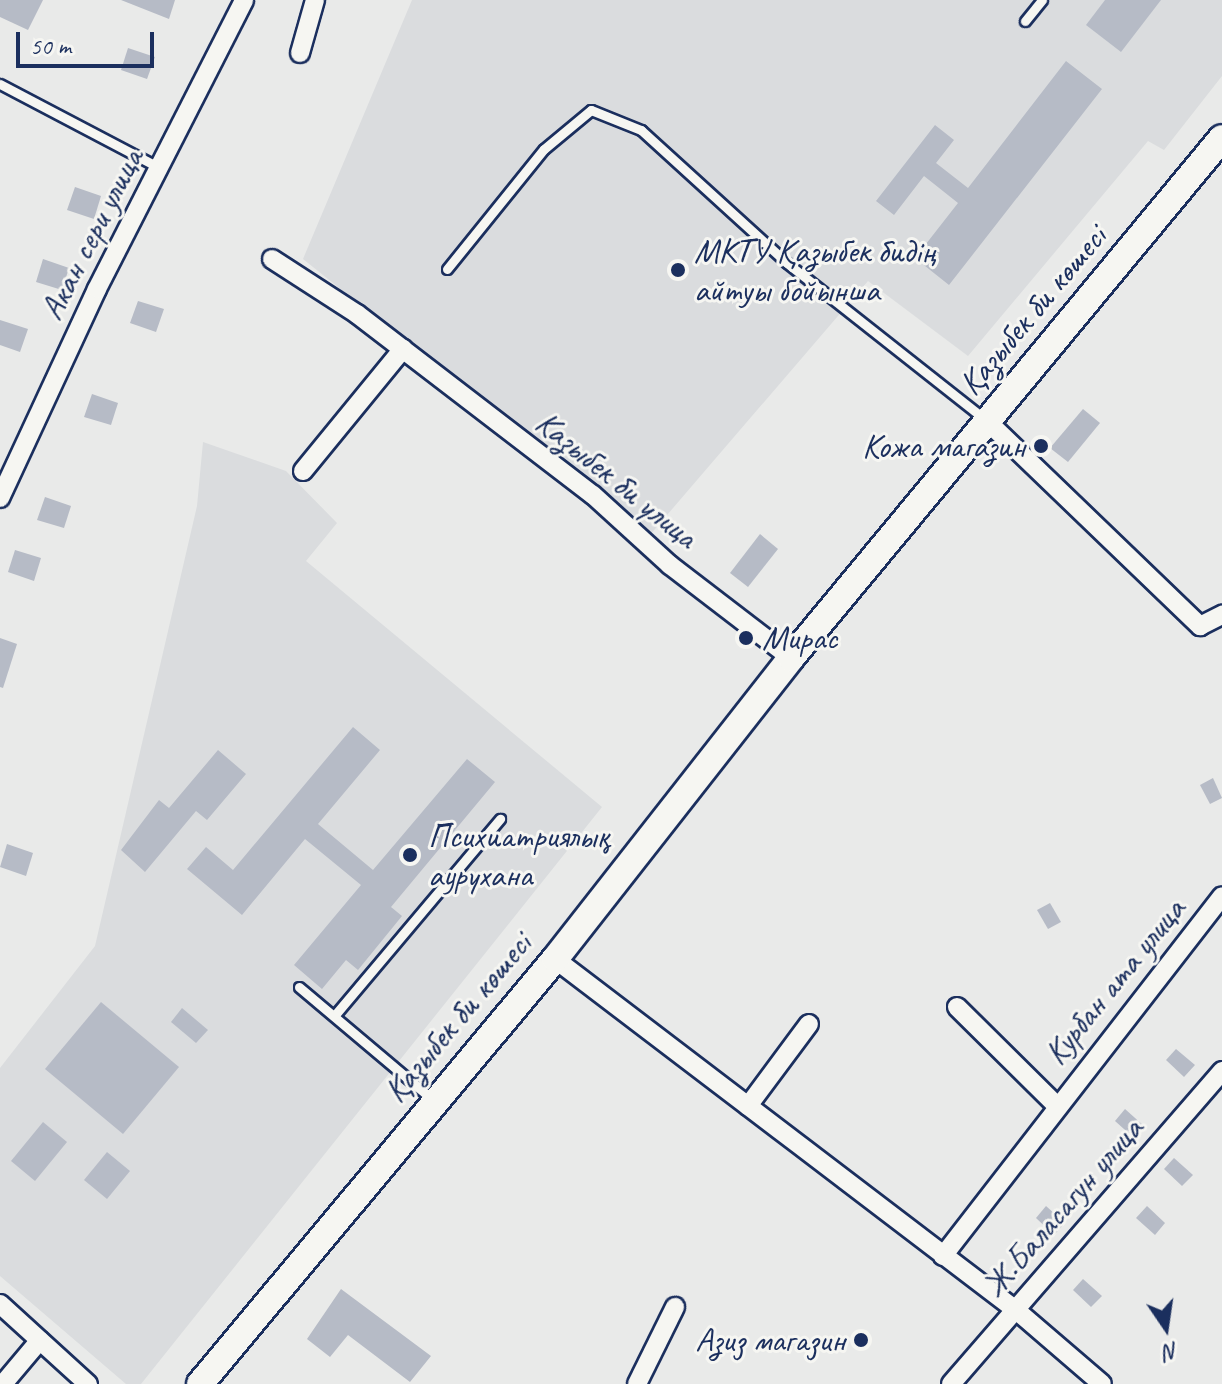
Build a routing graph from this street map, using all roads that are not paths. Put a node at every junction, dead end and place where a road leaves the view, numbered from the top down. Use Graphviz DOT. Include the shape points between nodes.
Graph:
graph roads {
  1 [pos="244,0"];
  2 [pos="315,0"];
  3 [pos="1042,0"];
  4 [pos="1025,21"];
  5 [pos="300,53"];
  6 [pos="0,84"];
  7 [pos="1222,138"];
  8 [pos="160,168"];
  9 [pos="272,259"];
  10 [pos="447,269"];
  11 [pos="403,349"];
  12 [pos="987,421"];
  13 [pos="303,471"];
  14 [pos="0,498"];
  15 [pos="1222,615"];
  16 [pos="791,658"];
  17 [pos="500,819"];
  18 [pos="1222,896"];
  19 [pos="555,959"];
  20 [pos="299,987"];
  21 [pos="957,1007"];
  22 [pos="334,1016"];
  23 [pos="809,1024"];
  24 [pos="1222,1071"];
  25 [pos="433,1100"];
  26 [pos="1056,1105"];
  27 [pos="748,1106"];
  28 [pos="943,1256"];
  29 [pos="0,1304"];
  30 [pos="675,1307"];
  31 [pos="1016,1310"];
  32 [pos="40,1340"];
  33 [pos="3,1384"];
  34 [pos="88,1384"];
  35 [pos="200,1384"];
  36 [pos="637,1384"];
  37 [pos="951,1384"];
  38 [pos="1102,1384"];
  1 -- 8 [label="street, Акан сери улица"];
  2 -- 5 [label="street"];
  3 -- 4 [label="lane"];
  6 -- 8 [label="lane"];
  7 -- 12 [label="main road, Қазыбек би көшесі"];
  8 -- 14 [label="street, Акан сери улица"];
  9 -- 11 [label="street, Казыбек би улица"];
  10 -- 12 [label="lane" via="544,149 591,110 641,130 787,263"];
  11 -- 13 [label="street"];
  11 -- 16 [label="street, Казыбек би улица" via="593,495 670,565"];
  12 -- 15 [label="street" via="1200,626"];
  12 -- 16 [label="main road, Қазыбек би көшесі"];
  16 -- 19 [label="main road, Қазыбек би көшесі"];
  17 -- 22 [label="lane"];
  18 -- 26 [label="street, Курбан ата улица"];
  19 -- 25 [label="main road, Қазыбек би көшесі"];
  19 -- 27 [label="street"];
  20 -- 22 [label="lane"];
  21 -- 26 [label="street, Курбан ата улица"];
  22 -- 25 [label="lane"];
  23 -- 27 [label="street"];
  24 -- 31 [label="street, Ж.Баласагун улица"];
  25 -- 35 [label="main road, Қазыбек би көшесі"];
  26 -- 28 [label="street, Курбан ата улица"];
  27 -- 28 [label="street"];
  28 -- 31 [label="street"];
  29 -- 32 [label="street"];
  30 -- 36 [label="street"];
  31 -- 37 [label="street, Ж.Баласагун улица"];
  31 -- 38 [label="street"];
  32 -- 33 [label="street"];
  32 -- 34 [label="street"];
}
